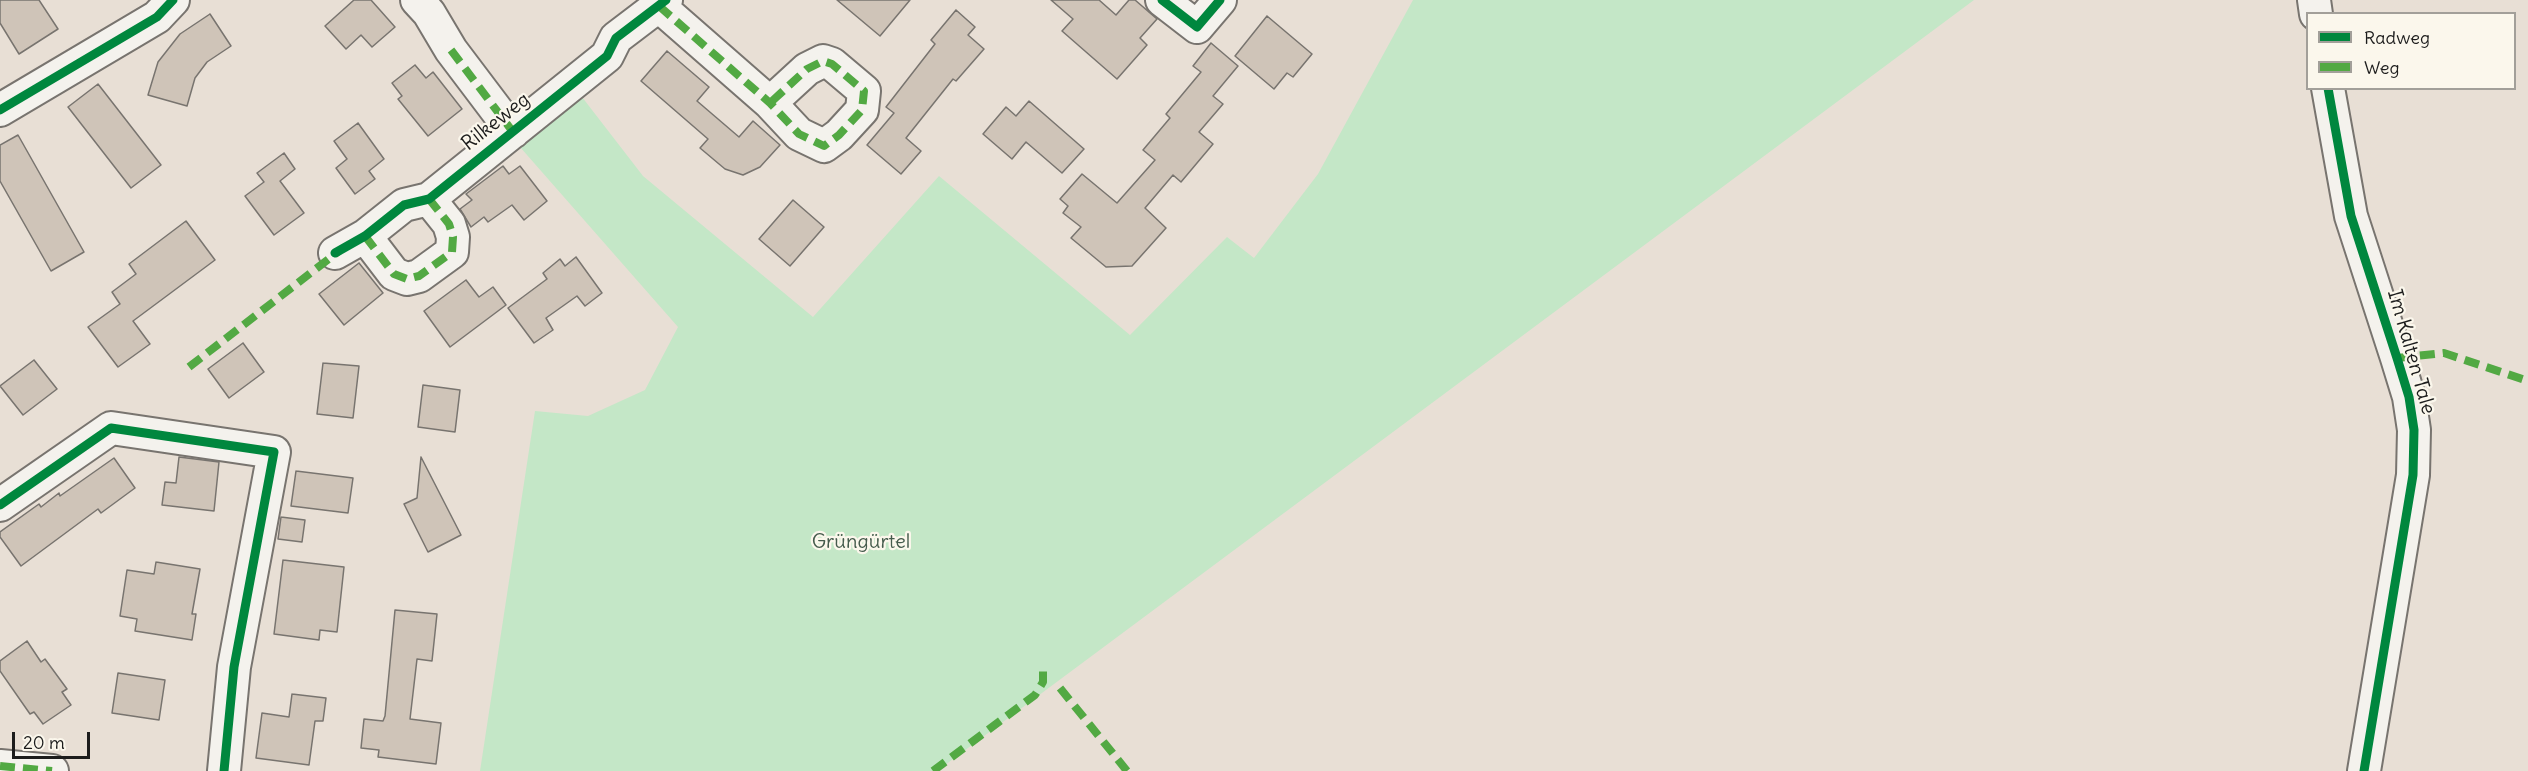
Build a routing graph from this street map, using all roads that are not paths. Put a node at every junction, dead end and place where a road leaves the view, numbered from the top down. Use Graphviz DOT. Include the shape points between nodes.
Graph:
graph roads {
  1 [pos="173,0"];
  2 [pos="417,0"];
  3 [pos="1162,0"];
  4 [pos="1220,0"];
  5 [pos="662,3"];
  6 [pos="2328,90"];
  7 [pos="770,103"];
  8 [pos="0,110"];
  9 [pos="513,132"];
  10 [pos="429,199"];
  11 [pos="364,236"];
  12 [pos="335,253"];
  13 [pos="0,505"];
  14 [pos="0,766"];
  15 [pos="52,771"];
  16 [pos="224,771"];
  17 [pos="2364,771"];
  1 -- 8 [label="street" via="157,17"];
  2 -- 9 [label="street, Rilkeweg"];
  3 -- 4 [label="street" via="1197,27"];
  5 -- 7 [label="street, Rilkeweg"];
  5 -- 9 [label="street, Rilkeweg" via="616,38 607,56"];
  6 -- 17 [label="street, Im Kalten Tale" via="2351,216 2409,397 2414,430 2413,475"];
  9 -- 10 [label="street, Rilkeweg"];
  10 -- 11 [label="street, Rilkeweg" via="404,205"];
  10 -- 11 [label="street" via="449,224 452,252 420,276 407,279 394,274"];
  11 -- 12 [label="street, Rilkeweg"];
  13 -- 16 [label="street" via="111,428 274,452 234,668"];
  14 -- 15 [label="street"];
}
